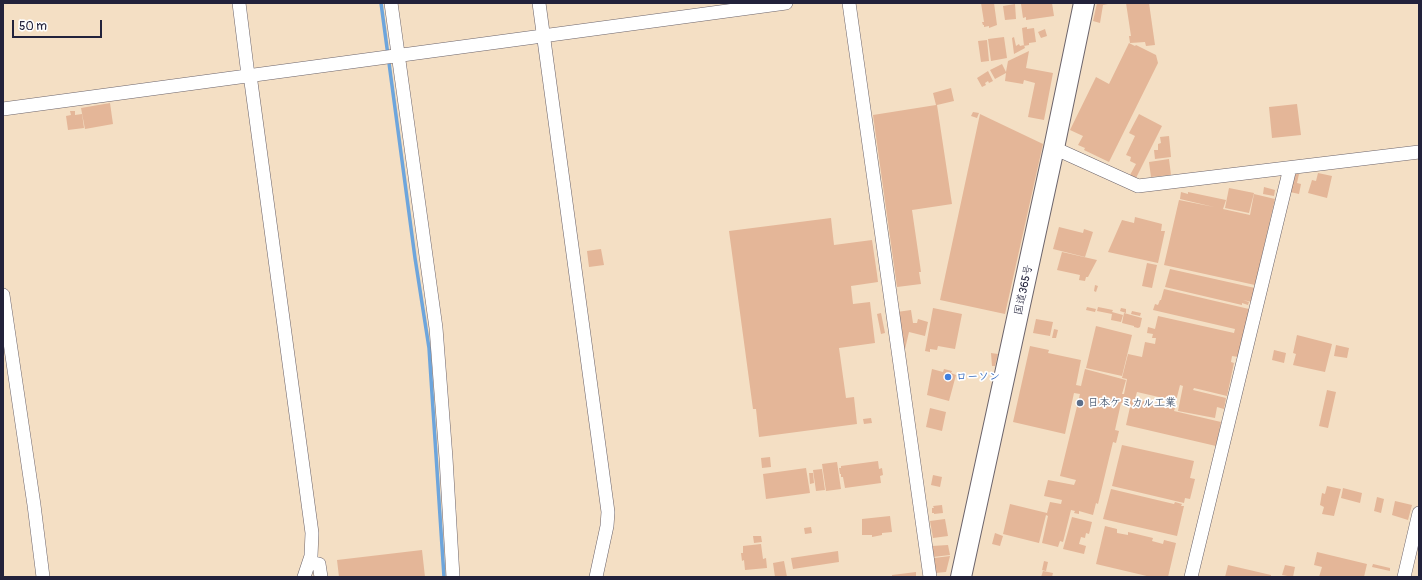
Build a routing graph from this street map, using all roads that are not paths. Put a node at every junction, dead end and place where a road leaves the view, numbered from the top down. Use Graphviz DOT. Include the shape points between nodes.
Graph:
graph roads {
  1 [pos="239,3"];
  2 [pos="391,3"];
  3 [pos="539,3"];
  4 [pos="786,3"];
  5 [pos="849,3"];
  6 [pos="1084,3"];
  7 [pos="544,36"];
  8 [pos="397,55"];
  9 [pos="248,75"];
  10 [pos="3,109"];
  11 [pos="1054,148"];
  12 [pos="1419,152"];
  13 [pos="1290,168"];
  14 [pos="3,295"];
  15 [pos="1419,512"];
  16 [pos="309,562"];
  17 [pos="43,577"];
  18 [pos="304,577"];
  19 [pos="321,577"];
  20 [pos="453,577"];
  21 [pos="596,577"];
  22 [pos="930,577"];
  23 [pos="961,577"];
  24 [pos="1191,577"];
  25 [pos="1404,577"];
  1 -- 9 [label="street"];
  2 -- 8 [label="street"];
  3 -- 7 [label="street"];
  4 -- 7 [label="street"];
  5 -- 22 [label="street"];
  6 -- 11 [label="highway, 国道365号"];
  7 -- 8 [label="street"];
  7 -- 21 [label="street" via="608,512"];
  8 -- 9 [label="street"];
  8 -- 20 [label="street" via="436,328"];
  9 -- 10 [label="street"];
  9 -- 16 [label="street" via="252,82 312,533"];
  11 -- 13 [label="street" via="1138,186"];
  11 -- 23 [label="highway, 国道365号"];
  12 -- 13 [label="street"];
  13 -- 24 [label="street"];
  14 -- 17 [label="street"];
  15 -- 25 [label="street"];
  16 -- 18 [label="street"];
  16 -- 19 [label="street" via="319,564"];
}
